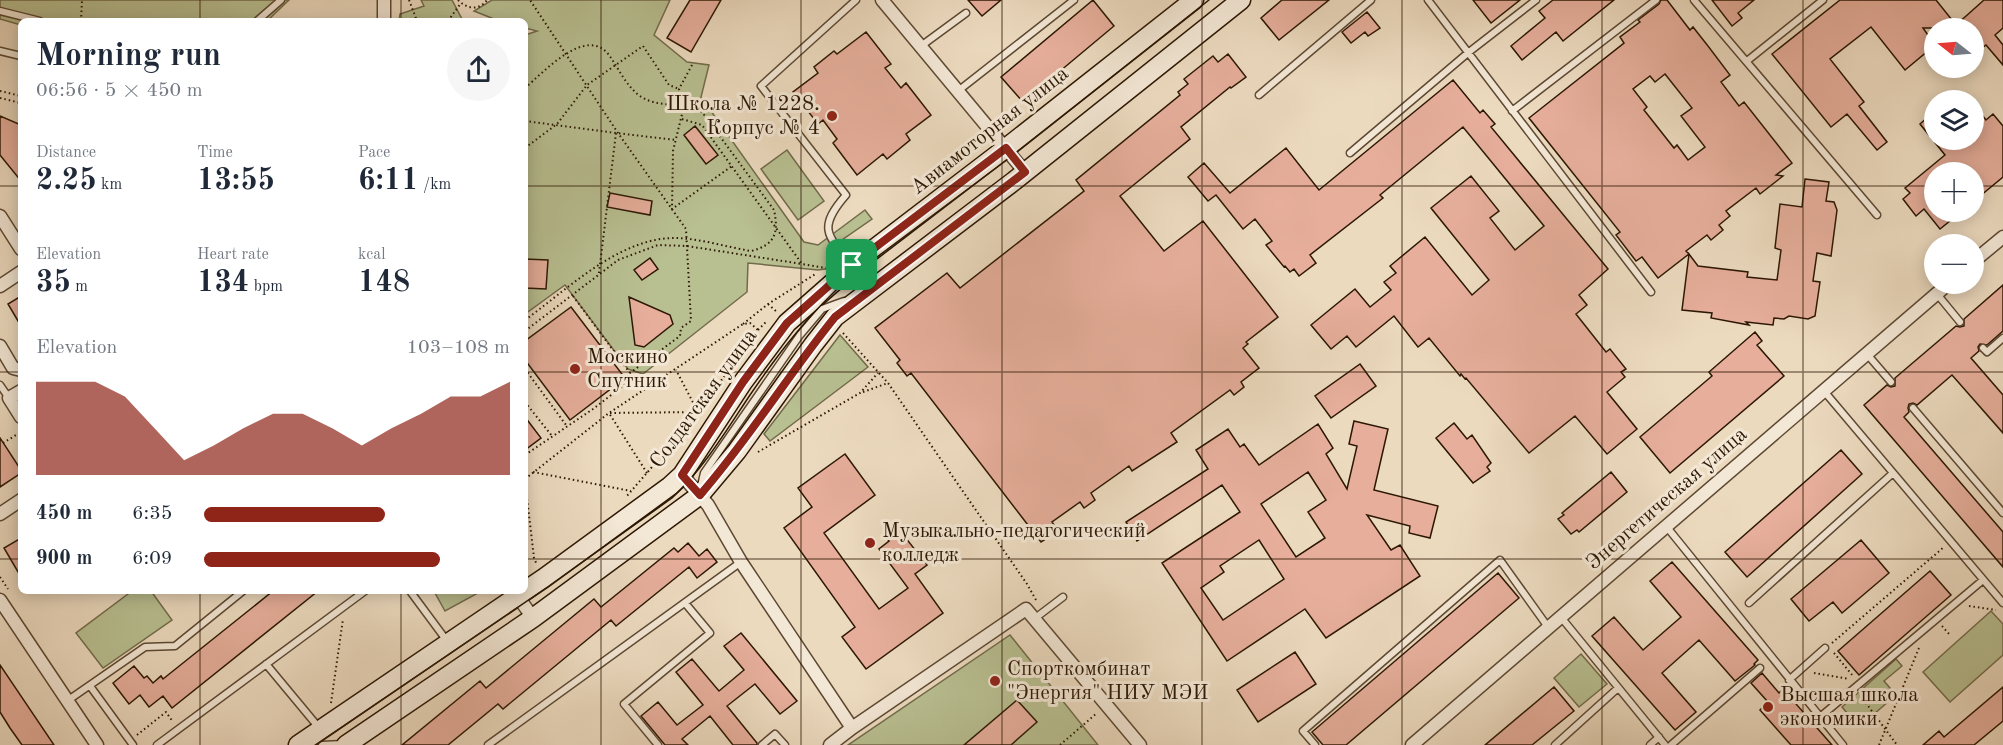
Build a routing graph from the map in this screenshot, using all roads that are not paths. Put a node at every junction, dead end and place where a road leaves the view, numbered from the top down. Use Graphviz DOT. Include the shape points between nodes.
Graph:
graph roads {
  1 [pos="281,0"];
  2 [pos="384,0"];
  3 [pos="856,0"];
  4 [pos="882,0"];
  5 [pos="1074,0"];
  6 [pos="1194,0"];
  7 [pos="1241,0"];
  8 [pos="1371,0"];
  9 [pos="1428,0"];
  10 [pos="1536,0"];
  11 [pos="1656,0"];
  12 [pos="1694,0"];
  13 [pos="1823,0"];
  14 [pos="0,11"];
  15 [pos="966,13"];
  16 [pos="28,18"];
  17 [pos="260,18"];
  18 [pos="384,18"];
  19 [pos="921,46"];
  20 [pos="0,51"];
  21 [pos="1469,52"];
  22 [pos="18,55"];
  23 [pos="1747,61"];
  24 [pos="958,91"];
  25 [pos="1259,95"];
  26 [pos="1512,111"];
  27 [pos="1006,148"];
  28 [pos="1350,153"];
  29 [pos="1025,172"];
  30 [pos="0,216"];
  31 [pos="1877,216"];
  32 [pos="2003,237"];
  33 [pos="18,244"];
  34 [pos="1984,253"];
  35 [pos="852,265"];
  36 [pos="18,274"];
  37 [pos="0,285"];
  38 [pos="1651,292"];
  39 [pos="865,294"];
  40 [pos="1936,294"];
  41 [pos="814,298"];
  42 [pos="1960,322"];
  43 [pos="2003,338"];
  44 [pos="0,346"];
  45 [pos="1983,348"];
  46 [pos="1866,353"];
  47 [pos="18,369"];
  48 [pos="1891,382"];
  49 [pos="0,385"];
  50 [pos="1823,390"];
  51 [pos="18,393"];
  52 [pos="9,398"];
  53 [pos="1913,408"];
  54 [pos="18,412"];
  55 [pos="1893,473"];
  56 [pos="682,475"];
  57 [pos="700,495"];
  58 [pos="18,502"];
  59 [pos="2003,513"];
  60 [pos="0,514"];
  61 [pos="1666,525"];
  62 [pos="741,562"];
  63 [pos="1983,579"];
  64 [pos="528,586"];
  65 [pos="239,594"];
  66 [pos="361,594"];
  67 [pos="412,594"];
  68 [pos="516,594"];
  69 [pos="1063,597"];
  70 [pos="0,600"];
  71 [pos="685,603"];
  72 [pos="1749,603"];
  73 [pos="2003,603"];
  74 [pos="1560,616"];
  75 [pos="533,618"];
  76 [pos="1034,619"];
  77 [pos="1548,627"];
  78 [pos="448,644"];
  79 [pos="1825,648"];
  80 [pos="266,664"];
  81 [pos="1760,668"];
  82 [pos="1789,680"];
  83 [pos="90,686"];
  84 [pos="1618,688"];
  85 [pos="66,702"];
  86 [pos="1820,717"];
  87 [pos="852,728"];
  88 [pos="321,737"];
  89 [pos="1659,737"];
  90 [pos="132,743"];
  91 [pos="96,745"];
  92 [pos="157,745"];
  93 [pos="298,745"];
  94 [pos="347,745"];
  95 [pos="488,745"];
  96 [pos="658,745"];
  97 [pos="762,745"];
  98 [pos="785,745"];
  99 [pos="830,745"];
  100 [pos="1140,745"];
  101 [pos="1315,745"];
  102 [pos="1412,745"];
  103 [pos="1555,745"];
  104 [pos="1650,745"];
  105 [pos="1665,745"];
  106 [pos="1671,745"];
  107 [pos="1842,745"];
  1 -- 17 [label="lane"];
  2 -- 18 [label="street"];
  3 -- 35 [label="lane" via="761,86 846,195 834,208 828,231 831,241"];
  4 -- 19 [label="street"];
  5 -- 24 [label="lane"];
  6 -- 27 [label="main road, Авиамоторная улица"];
  7 -- 29 [label="main road"];
  8 -- 25 [label="lane"];
  9 -- 21 [label="lane"];
  10 -- 21 [label="lane"];
  11 -- 26 [label="lane"];
  12 -- 23 [label="lane"];
  13 -- 23 [label="lane"];
  14 -- 16 [label="lane"];
  15 -- 19 [label="lane"];
  19 -- 24 [label="street"];
  20 -- 22 [label="lane"];
  21 -- 26 [label="lane"];
  21 -- 28 [label="lane"];
  23 -- 31 [label="lane"];
  24 -- 27 [label="street"];
  26 -- 38 [label="lane"];
  27 -- 29 [label="street"];
  27 -- 35 [label="main road, Авиамоторная улица"];
  29 -- 39 [label="main road"];
  30 -- 33 [label="street"];
  32 -- 34 [label="street"];
  35 -- 41 [label="main road, Авиамоторная улица"];
  36 -- 37 [label="street"];
  39 -- 57 [label="main road" via="813,345 737,451"];
  39 -- 57 [label="lane" via="822,309 800,335 704,473"];
  40 -- 42 [label="lane"];
  40 -- 46 [label="street, Энергетическая улица"];
  41 -- 56 [label="main road, Солдатская улица" via="787,323"];
  43 -- 45 [label="lane" via="1987,352"];
  44 -- 47 [label="street" via="13,368"];
  46 -- 48 [label="lane"];
  46 -- 50 [label="street, Энергетическая улица"];
  49 -- 52 [label="lane"];
  50 -- 55 [label="lane"];
  50 -- 61 [label="street, Энергетическая улица"];
  51 -- 52 [label="street"];
  52 -- 54 [label="street"];
  53 -- 59 [label="lane"];
  55 -- 63 [label="lane"];
  55 -- 72 [label="lane"];
  56 -- 57 [label="street"];
  56 -- 64 [label="main road, Солдатская улица" via="658,496"];
  57 -- 62 [label="street"];
  57 -- 75 [label="main road"];
  58 -- 60 [label="street"];
  61 -- 74 [label="street, Энергетическая улица"];
  61 -- 82 [label="lane"];
  62 -- 71 [label="lane"];
  62 -- 87 [label="street"];
  63 -- 73 [label="lane"];
  63 -- 86 [label="lane"];
  65 -- 83 [label="lane" via="175,646 145,646"];
  66 -- 80 [label="lane"];
  67 -- 78 [label="lane"];
  68 -- 75 [label="street"];
  68 -- 78 [label="main road, Солдатская улица"];
  69 -- 76 [label="lane"];
  70 -- 85 [label="street"];
  71 -- 95 [label="lane"];
  71 -- 96 [label="lane" via="710,633 624,704"];
  74 -- 77 [label="street, Энергетическая улица"];
  74 -- 84 [label="lane"];
  75 -- 94 [label="main road"];
  76 -- 87 [label="street" via="1026,609"];
  76 -- 100 [label="street"];
  77 -- 101 [label="lane" via="1500,560 1302,731"];
  77 -- 102 [label="street, Энергетическая улица"];
  78 -- 88 [label="main road, Солдатская улица"];
  79 -- 82 [label="lane"];
  80 -- 88 [label="lane"];
  80 -- 92 [label="lane"];
  81 -- 106 [label="lane"];
  82 -- 86 [label="lane"];
  83 -- 85 [label="lane"];
  83 -- 90 [label="lane"];
  84 -- 89 [label="lane"];
  84 -- 103 [label="lane"];
  85 -- 91 [label="street"];
  86 -- 107 [label="lane"];
  87 -- 99 [label="street"];
  88 -- 93 [label="main road, Солдатская улица"];
  88 -- 94 [label="lane"];
  89 -- 104 [label="lane"];
  89 -- 105 [label="lane"];
  97 -- 98 [label="lane" via="775,734"];
}
